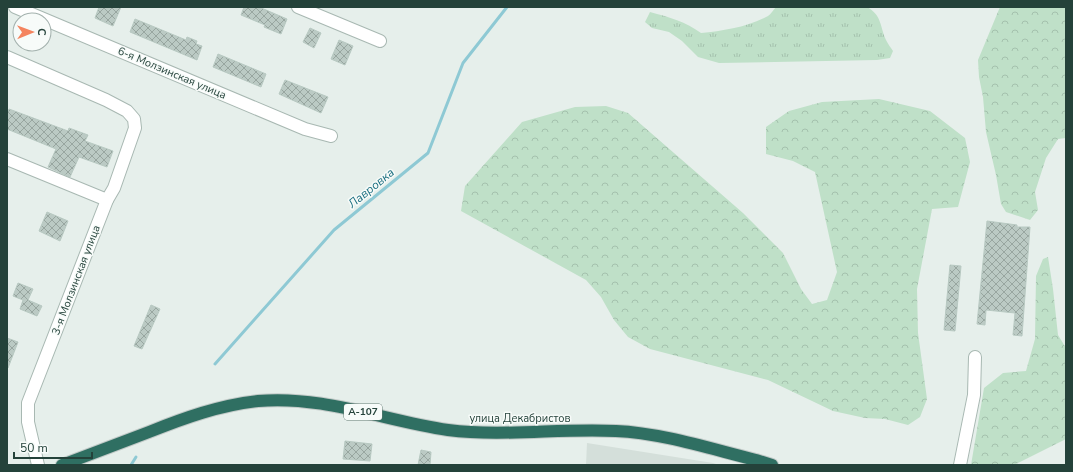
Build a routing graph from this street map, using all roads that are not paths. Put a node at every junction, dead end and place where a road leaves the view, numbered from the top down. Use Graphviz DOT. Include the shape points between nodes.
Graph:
graph roads {
  1 [pos="15,7"];
  2 [pos="298,7"];
  3 [pos="380,41"];
  4 [pos="7,57"];
  5 [pos="331,136"];
  6 [pos="7,158"];
  7 [pos="107,200"];
  8 [pos="975,357"];
  9 [pos="38,465"];
  10 [pos="62,465"];
  11 [pos="772,465"];
  12 [pos="960,465"];
  1 -- 5 [label="street, 6-я Молзинская улица" via="306,129"];
  2 -- 3 [label="street"];
  4 -- 7 [label="street" via="106,100 127,111 134,119 136,128 114,188"];
  6 -- 7 [label="street"];
  7 -- 9 [label="street, 3-я Молзинская улица" via="28,403 28,422"];
  8 -- 12 [label="street" via="974,394"];
  10 -- 11 [label="highway, улица Декабристов / А-107" via="209,410 259,401 294,401 322,404 450,430 489,433 584,430 647,434"];
}
